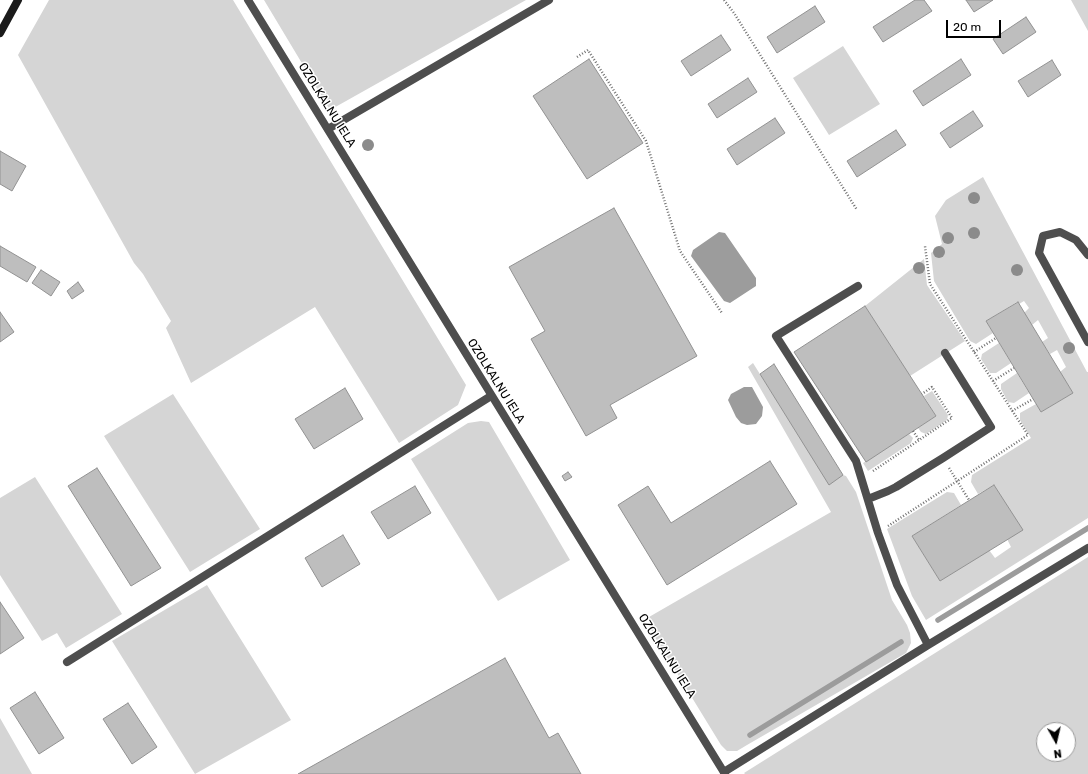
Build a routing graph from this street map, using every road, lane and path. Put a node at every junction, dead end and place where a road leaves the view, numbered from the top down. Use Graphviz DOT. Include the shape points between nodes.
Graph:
graph roads {
  1 [pos="18,0"];
  2 [pos="248,0"];
  3 [pos="549,0"];
  4 [pos="724,0"];
  5 [pos="0,33"];
  6 [pos="577,57"];
  7 [pos="328,129"];
  8 [pos="857,210"];
  9 [pos="1088,255"];
  10 [pos="858,286"];
  11 [pos="722,313"];
  12 [pos="996,338"];
  13 [pos="1088,342"];
  14 [pos="974,352"];
  15 [pos="945,353"];
  16 [pos="1014,368"];
  17 [pos="993,381"];
  18 [pos="922,394"];
  19 [pos="491,396"];
  20 [pos="1033,399"];
  21 [pos="1012,411"];
  22 [pos="913,431"];
  23 [pos="919,440"];
  24 [pos="943,458"];
  25 [pos="862,478"];
  26 [pos="868,499"];
  27 [pos="969,500"];
  28 [pos="1088,548"];
  29 [pos="928,644"];
  30 [pos="67,662"];
  31 [pos="725,773"];
  1 -- 5 [label="main road"];
  2 -- 7 [label="street, OZOLKALNU IELA"];
  3 -- 7 [label="street"];
  4 -- 8 [label="path"];
  6 -- 11 [label="path" via="588,50 646,141 680,251"];
  7 -- 19 [label="street, OZOLKALNU IELA"];
  9 -- 13 [label="street" via="1076,240 1060,232 1043,236 1039,253"];
  10 -- 25 [label="street" via="776,336 856,461"];
  12 -- 14 [label="path"];
  15 -- 24 [label="street" via="991,427"];
  16 -- 17 [label="path"];
  18 -- 23 [label="path" via="932,387 952,418"];
  19 -- 30 [label="street"];
  19 -- 31 [label="street, OZOLKALNU IELA"];
  20 -- 21 [label="path"];
  22 -- 23 [label="path"];
  23 -- 25 [label="path"];
  24 -- 26 [label="street" via="888,492"];
  24 -- 27 [label="path"];
  25 -- 26 [label="street"];
  26 -- 29 [label="street" via="896,585"];
  28 -- 29 [label="street"];
  29 -- 31 [label="street"];
}
